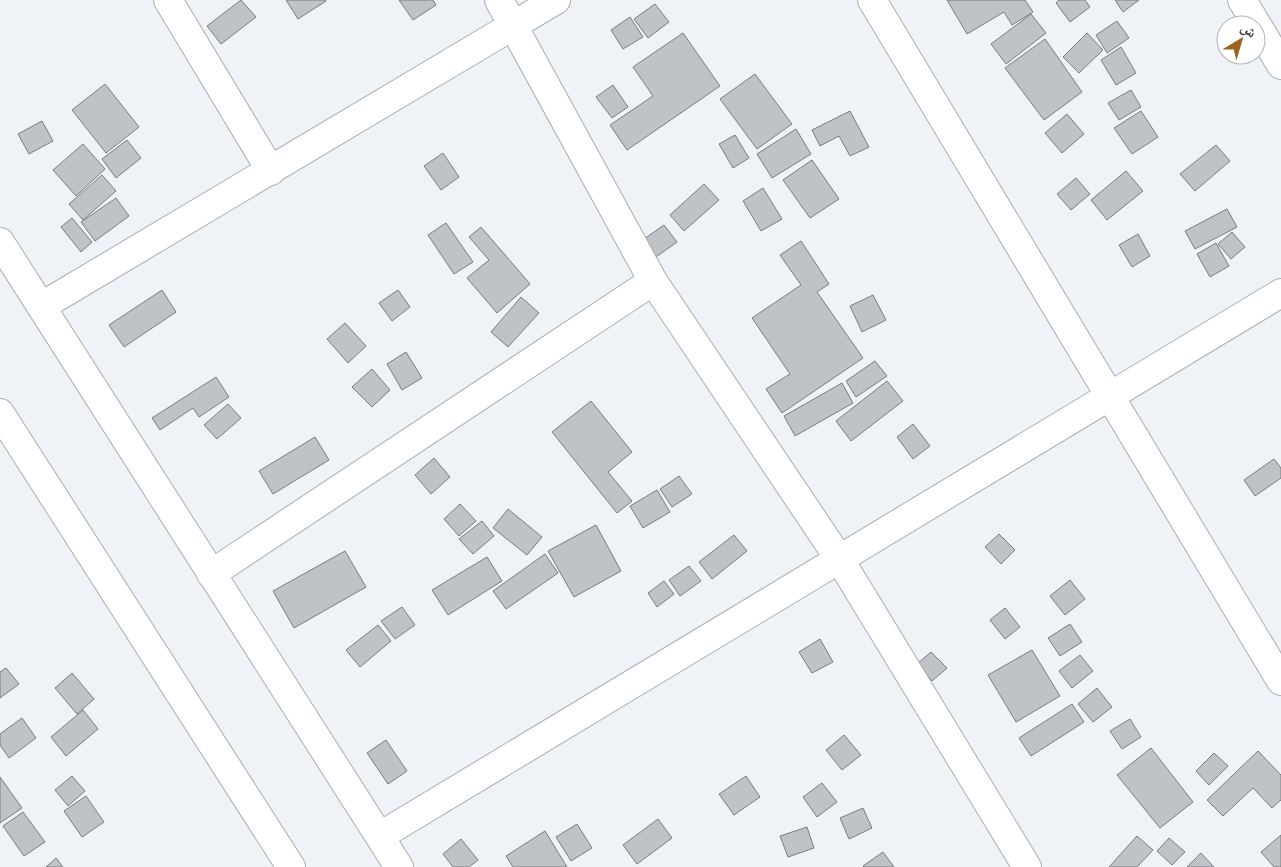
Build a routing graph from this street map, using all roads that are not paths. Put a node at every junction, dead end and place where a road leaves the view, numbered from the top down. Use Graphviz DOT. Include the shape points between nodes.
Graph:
graph roads {
  1 [pos="168,0"];
  2 [pos="499,0"];
  3 [pos="556,0"];
  4 [pos="872,0"];
  5 [pos="1242,0"];
  6 [pos="514,25"];
  7 [pos="1281,65"];
  8 [pos="271,171"];
  9 [pos="0,242"];
  10 [pos="652,281"];
  11 [pos="1281,293"];
  12 [pos="42,306"];
  13 [pos="1110,396"];
  14 [pos="0,414"];
  15 [pos="840,560"];
  16 [pos="211,574"];
  17 [pos="1281,681"];
  18 [pos="380,836"];
  19 [pos="291,867"];
  20 [pos="399,867"];
  21 [pos="1027,867"];
  1 -- 8 [label="street"];
  2 -- 6 [label="street"];
  3 -- 6 [label="street"];
  4 -- 13 [label="street"];
  5 -- 7 [label="street"];
  6 -- 8 [label="street"];
  6 -- 10 [label="street"];
  8 -- 12 [label="street"];
  9 -- 12 [label="street"];
  10 -- 15 [label="street"];
  10 -- 16 [label="street"];
  11 -- 13 [label="street"];
  12 -- 16 [label="street"];
  13 -- 15 [label="street"];
  13 -- 17 [label="street"];
  14 -- 19 [label="street"];
  15 -- 18 [label="street"];
  15 -- 21 [label="street"];
  16 -- 18 [label="street"];
  18 -- 20 [label="street"];
}
